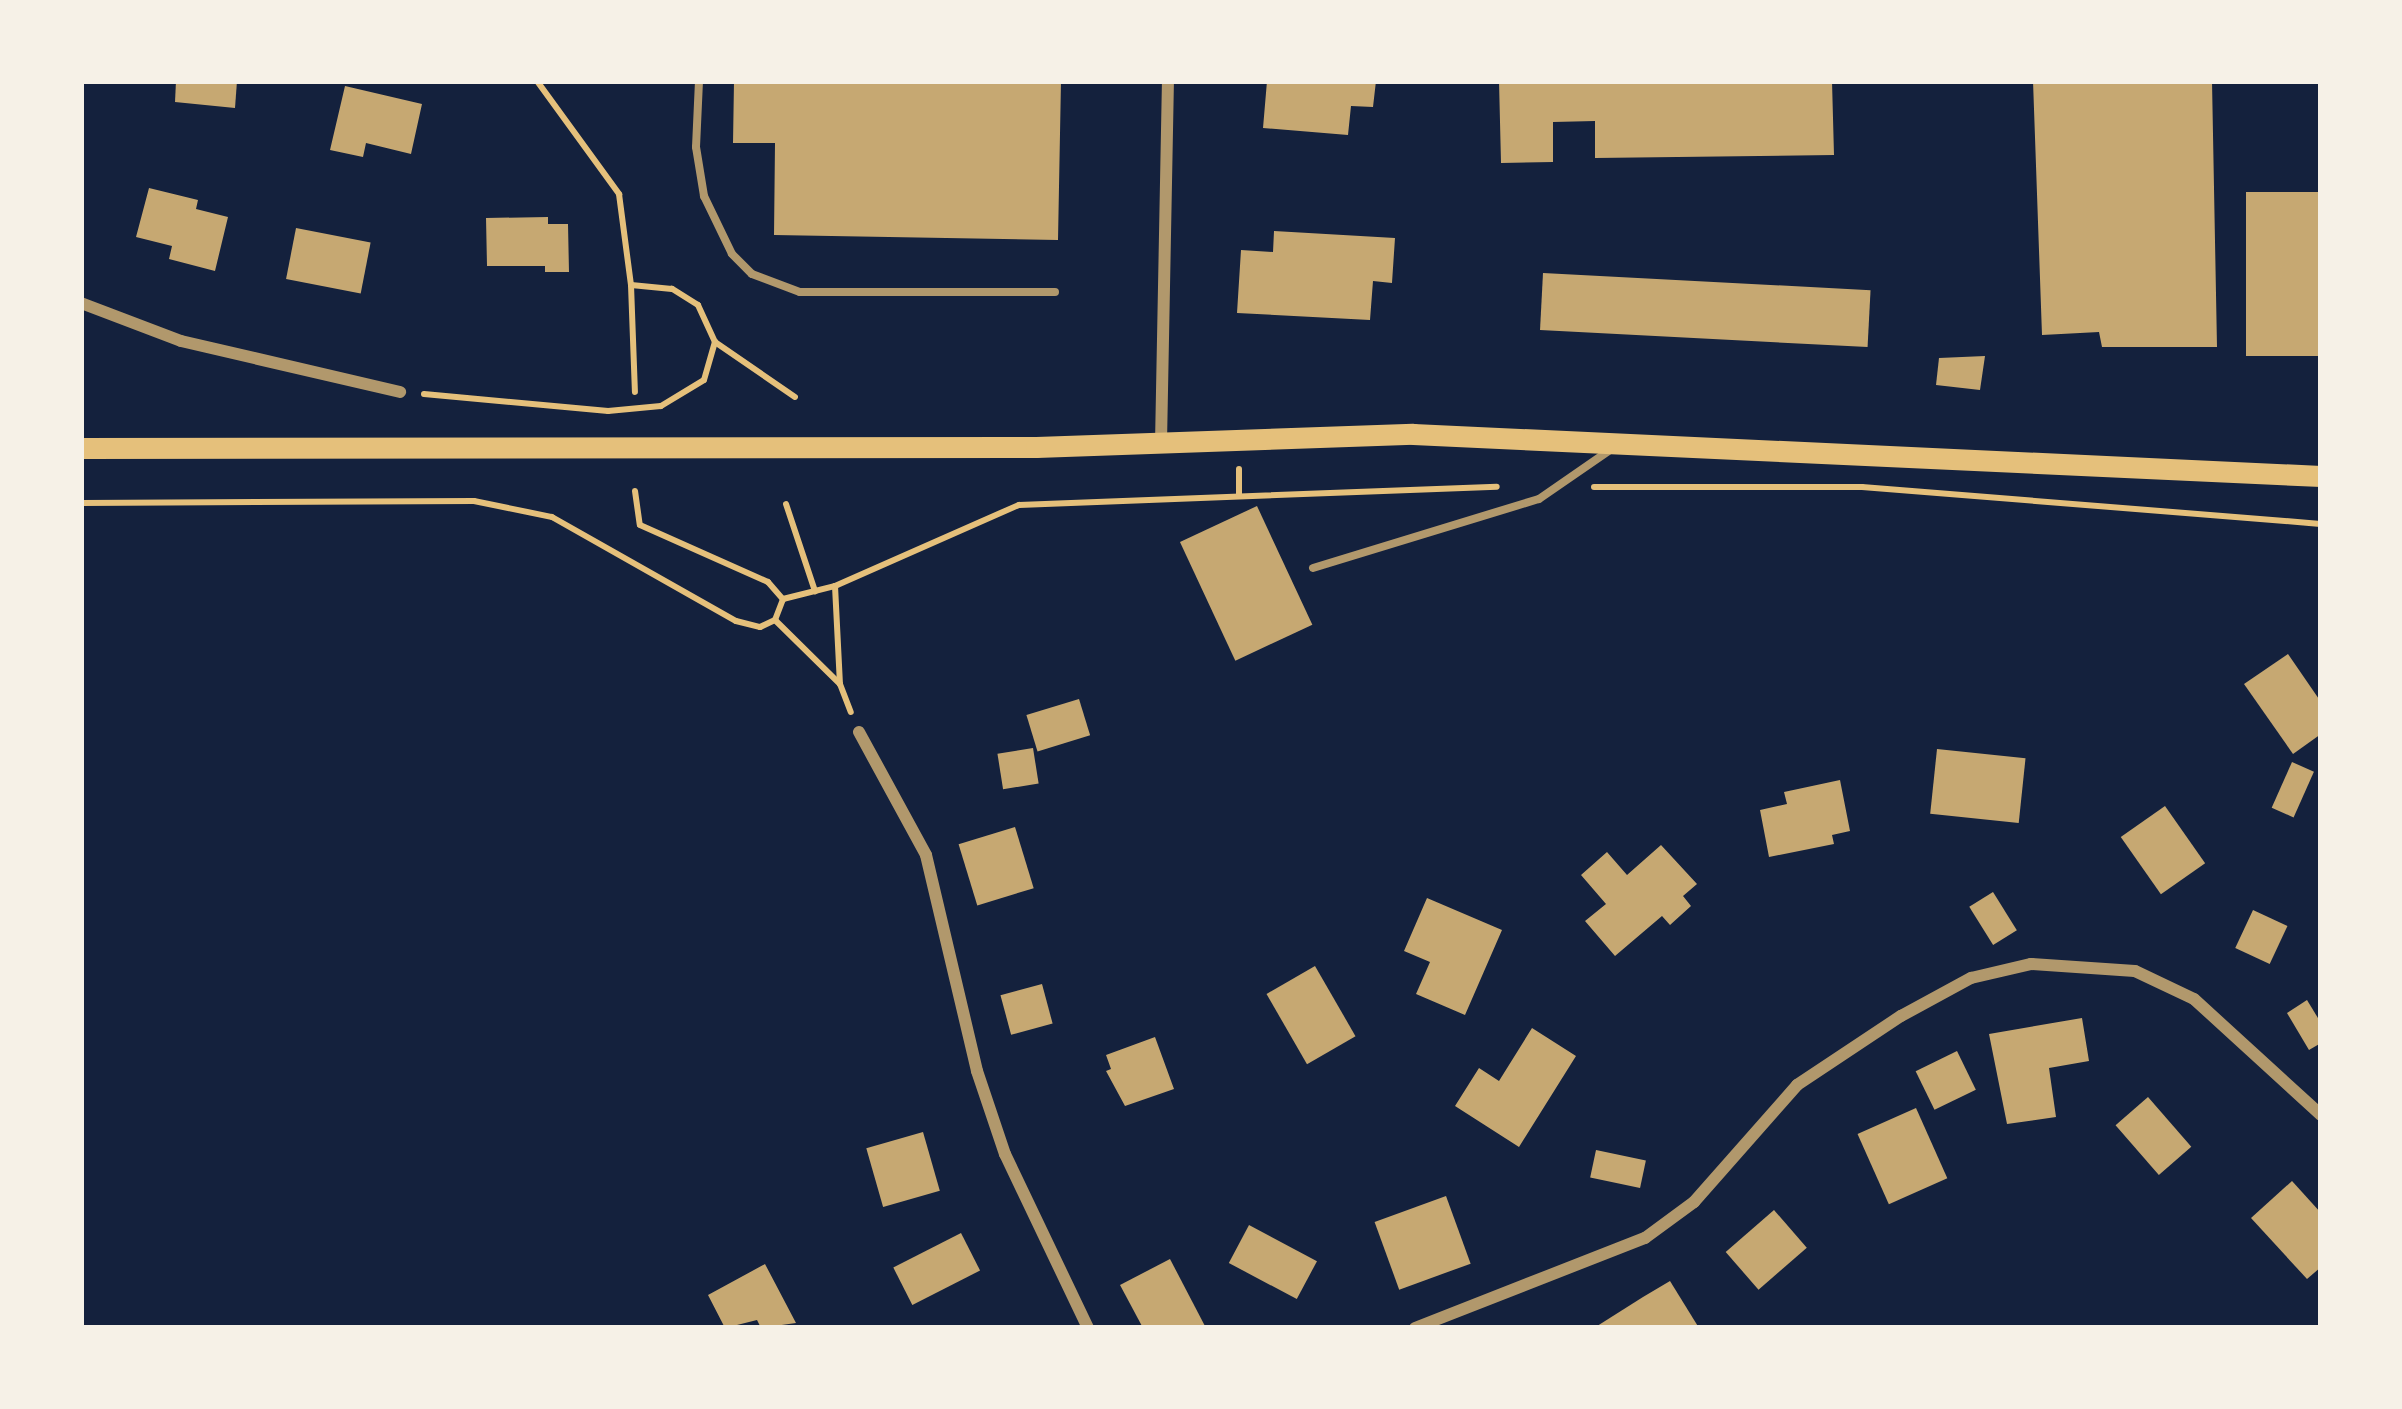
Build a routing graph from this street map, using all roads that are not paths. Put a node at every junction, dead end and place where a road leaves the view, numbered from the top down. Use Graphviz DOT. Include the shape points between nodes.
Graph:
graph roads {
  1 [pos="699,81"];
  2 [pos="1168,81"];
  3 [pos="1055,292"];
  4 [pos="81,303"];
  5 [pos="400,392"];
  6 [pos="1161,443"];
  7 [pos="1618,444"];
  8 [pos="81,448"];
  9 [pos="2321,476"];
  10 [pos="1313,568"];
  11 [pos="859,732"];
  12 [pos="2321,1114"];
  13 [pos="1088,1328"];
  14 [pos="1415,1328"];
  1 -- 3 [label="lane" via="704,196 732,254 752,274 800,292"];
  2 -- 6 [label="street"];
  4 -- 5 [label="street" via="181,340"];
  6 -- 7 [label="main road" via="1412,434"];
  6 -- 8 [label="main road"];
  7 -- 9 [label="main road"];
  7 -- 10 [label="lane" via="1539,499"];
  11 -- 13 [label="street" via="926,855 1005,1154"];
  12 -- 14 [label="street" via="2194,999 2135,971 2031,964 1971,978 1797,1085 1694,1202 1645,1238"];
}
